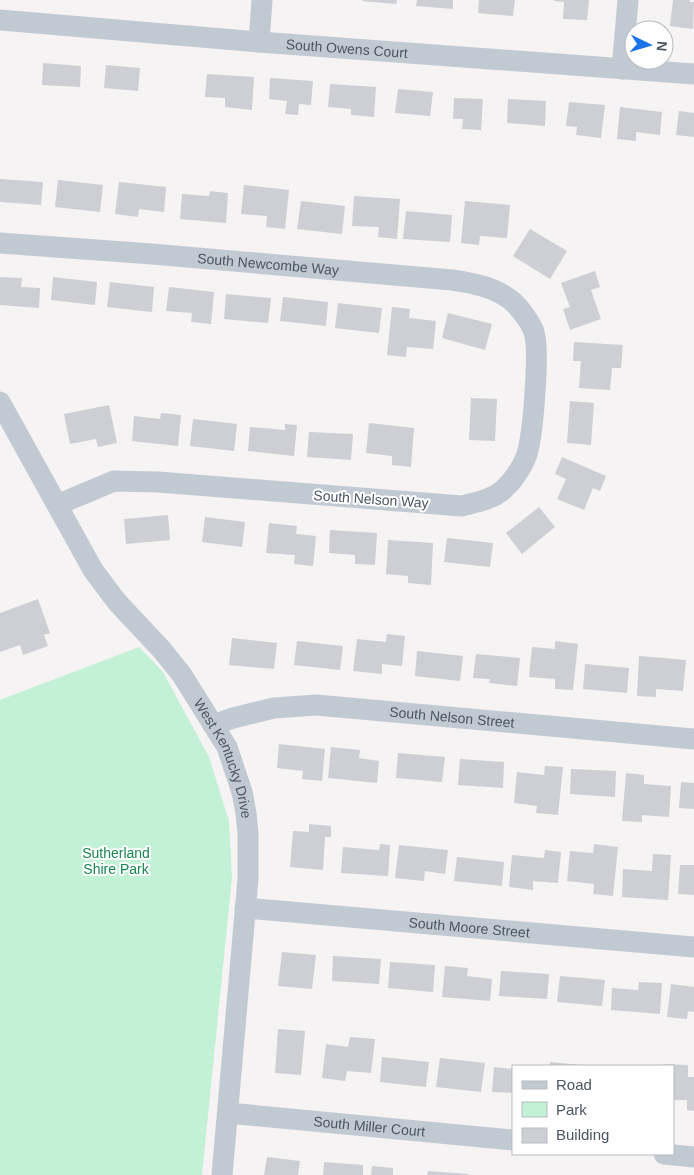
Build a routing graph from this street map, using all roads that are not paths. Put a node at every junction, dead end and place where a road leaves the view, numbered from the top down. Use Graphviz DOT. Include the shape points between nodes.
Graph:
graph roads {
  1 [pos="262,0"];
  2 [pos="628,0"];
  3 [pos="0,20"];
  4 [pos="259,42"];
  5 [pos="622,69"];
  6 [pos="694,74"];
  7 [pos="0,243"];
  8 [pos="525,317"];
  9 [pos="0,402"];
  10 [pos="57,505"];
  11 [pos="213,725"];
  12 [pos="694,739"];
  13 [pos="245,908"];
  14 [pos="694,947"];
  15 [pos="228,1113"];
  16 [pos="512,1140"];
  17 [pos="674,1155"];
  18 [pos="694,1156"];
  19 [pos="222,1175"];
  1 -- 4 [label="street"];
  2 -- 5 [label="street"];
  3 -- 4 [label="street, South Owens Court"];
  4 -- 5 [label="street, South Owens Court"];
  5 -- 6 [label="street, South Owens Court"];
  7 -- 8 [label="street, South Newcombe Way" via="452,280 478,284 500,293 513,302"];
  8 -- 10 [label="street, South Nelson Way" via="534,332 537,347 534,410 527,454 504,489 490,499 462,506 114,481"];
  9 -- 10 [label="street, West Kentucky Drive"];
  10 -- 11 [label="street, West Kentucky Drive" via="105,587 182,675"];
  11 -- 12 [label="street, South Nelson Street" via="274,708 316,705"];
  11 -- 13 [label="street, West Kentucky Drive" via="227,747 236,771 246,813 249,855"];
  13 -- 14 [label="street, South Moore Street"];
  13 -- 15 [label="street, West Kentucky Drive"];
  15 -- 16 [label="street, South Miller Court"];
  15 -- 19 [label="street, West Kentucky Drive"];
  17 -- 18 [label="street"];
}
